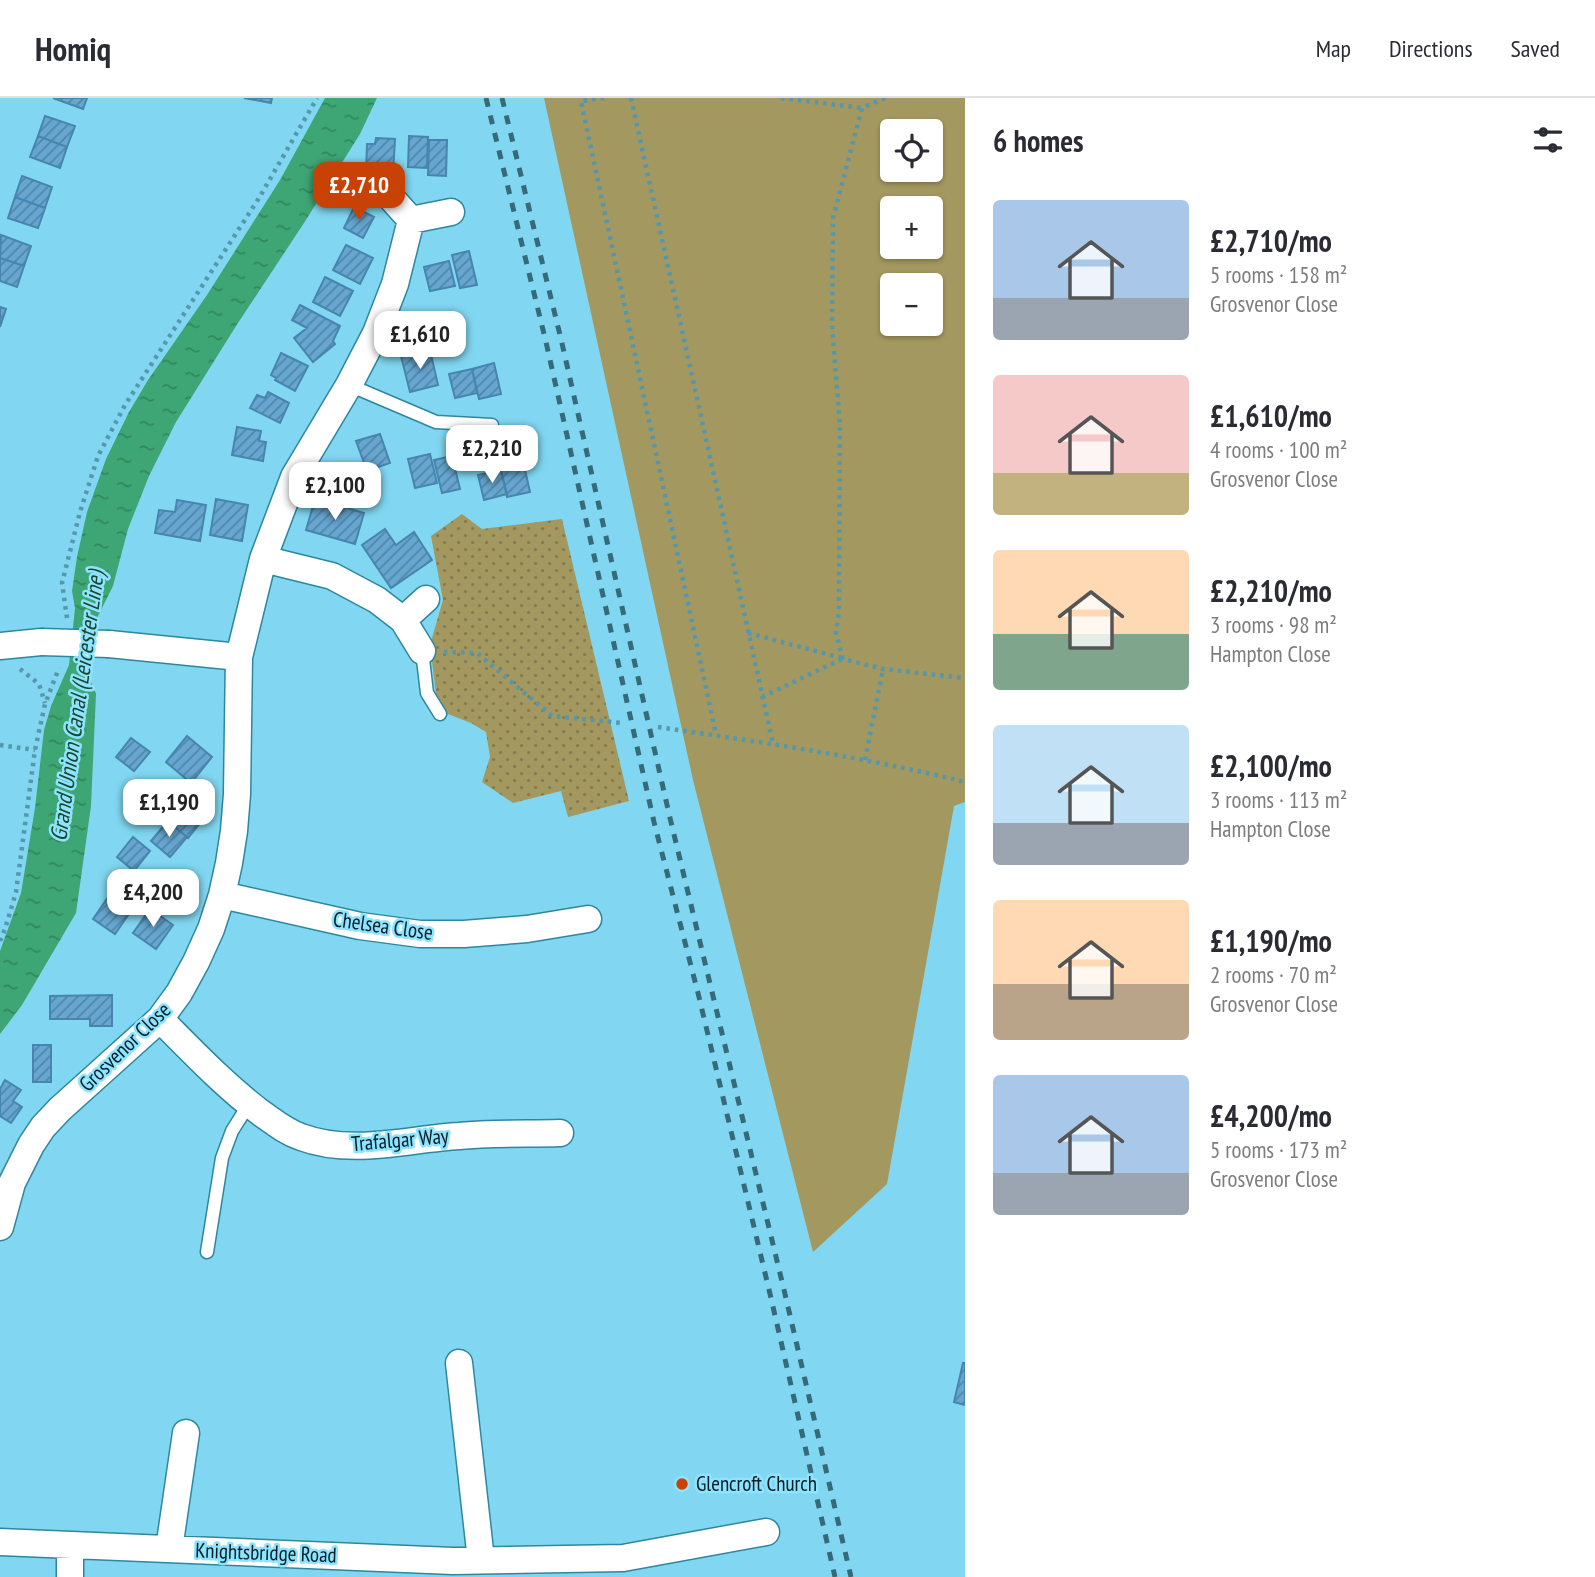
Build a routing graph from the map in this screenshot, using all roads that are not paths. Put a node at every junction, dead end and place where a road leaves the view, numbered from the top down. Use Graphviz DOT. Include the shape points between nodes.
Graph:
graph roads {
  1 [pos="386,192"];
  2 [pos="451,212"];
  3 [pos="411,220"];
  4 [pos="349,385"];
  5 [pos="492,425"];
  6 [pos="263,559"];
  7 [pos="426,599"];
  8 [pos="403,620"];
  9 [pos="2,646"];
  10 [pos="422,651"];
  11 [pos="239,657"];
  12 [pos="440,714"];
  13 [pos="222,895"];
  14 [pos="588,919"];
  15 [pos="160,1018"];
  16 [pos="249,1104"];
  17 [pos="560,1133"];
  18 [pos="0,1227"];
  19 [pos="207,1252"];
  20 [pos="459,1363"];
  21 [pos="186,1433"];
  22 [pos="766,1532"];
  23 [pos="0,1542"];
  24 [pos="70,1545"];
  25 [pos="169,1549"];
  26 [pos="481,1560"];
  27 [pos="623,1567"];
  28 [pos="394,1568"];
  29 [pos="70,1577"];
  1 -- 3 [label="street"];
  2 -- 3 [label="street"];
  3 -- 4 [label="street, Grosvenor Close" via="395,284"];
  4 -- 5 [label="lane" via="436,422"];
  4 -- 6 [label="street, Grosvenor Close" via="294,477"];
  6 -- 8 [label="street" via="332,576"];
  6 -- 11 [label="street, Grosvenor Close"];
  7 -- 8 [label="street"];
  8 -- 10 [label="street"];
  9 -- 11 [label="street, bridge" via="109,643"];
  10 -- 12 [label="lane" via="427,693"];
  11 -- 13 [label="street, Grosvenor Close" via="237,794"];
  13 -- 14 [label="street, Chelsea Close" via="359,926 420,934 527,929"];
  13 -- 15 [label="street, Grosvenor Close" via="196,962"];
  15 -- 16 [label="street, Trafalgar Way"];
  15 -- 18 [label="street, Grosvenor Close" via="43,1127 16,1174"];
  16 -- 17 [label="street, Trafalgar Way" via="302,1138 344,1146 461,1135"];
  16 -- 19 [label="lane" via="222,1158"];
  20 -- 26 [label="street"];
  21 -- 25 [label="street, Knightsbridge Road"];
  22 -- 27 [label="street, Knightsbridge Road"];
  23 -- 24 [label="street"];
  24 -- 25 [label="street"];
  24 -- 29 [label="street"];
  25 -- 28 [label="street, Knightsbridge Road"];
  26 -- 27 [label="street, Knightsbridge Road"];
  26 -- 28 [label="street, Knightsbridge Road"];
}
